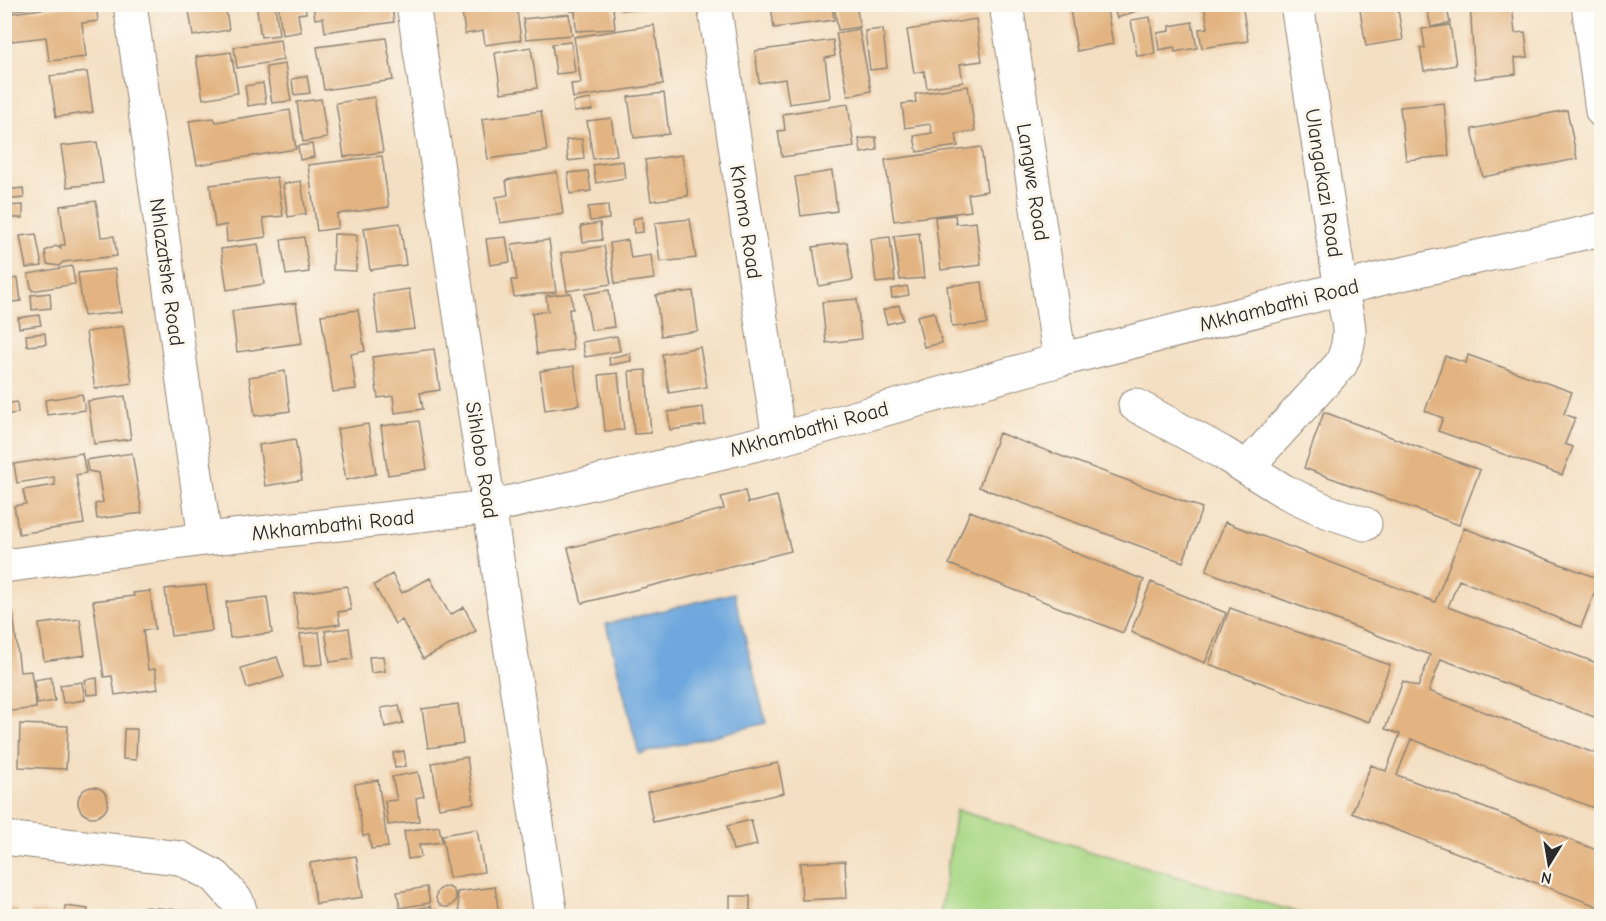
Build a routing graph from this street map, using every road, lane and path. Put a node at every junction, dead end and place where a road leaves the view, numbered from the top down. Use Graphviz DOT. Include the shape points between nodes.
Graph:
graph roads {
  1 [pos="130,4"];
  2 [pos="413,4"];
  3 [pos="714,4"];
  4 [pos="1006,4"];
  5 [pos="1297,4"];
  6 [pos="1588,4"];
  7 [pos="1602,111"];
  8 [pos="1602,229"];
  9 [pos="1341,290"];
  10 [pos="1060,360"];
  11 [pos="1135,405"];
  12 [pos="779,439"];
  13 [pos="1247,467"];
  14 [pos="489,507"];
  15 [pos="1365,524"];
  16 [pos="205,539"];
  17 [pos="4,567"];
  18 [pos="4,838"];
  19 [pos="242,916"];
  20 [pos="551,916"];
  1 -- 16 [label="street, Nhlazatshe Road"];
  2 -- 14 [label="street, Sihlobo Road"];
  3 -- 12 [label="street, Khomo Road"];
  4 -- 10 [label="street, Langwe Road"];
  5 -- 9 [label="street, Ulangakazi Road"];
  6 -- 7 [label="street"];
  8 -- 9 [label="street, Mkhambathi Road"];
  9 -- 10 [label="street, Mkhambathi Road"];
  9 -- 13 [label="street, Ulangakazi Road" via="1350,331 1341,364"];
  10 -- 12 [label="street, Mkhambathi Road"];
  11 -- 13 [label="street"];
  12 -- 14 [label="street, Mkhambathi Road"];
  13 -- 15 [label="street" via="1303,501"];
  14 -- 16 [label="street, Mkhambathi Road"];
  14 -- 20 [label="street, Sihlobo Road"];
  16 -- 17 [label="street, Mkhambathi Road"];
  18 -- 19 [label="street" via="180,858 216,877 237,901"];
}
